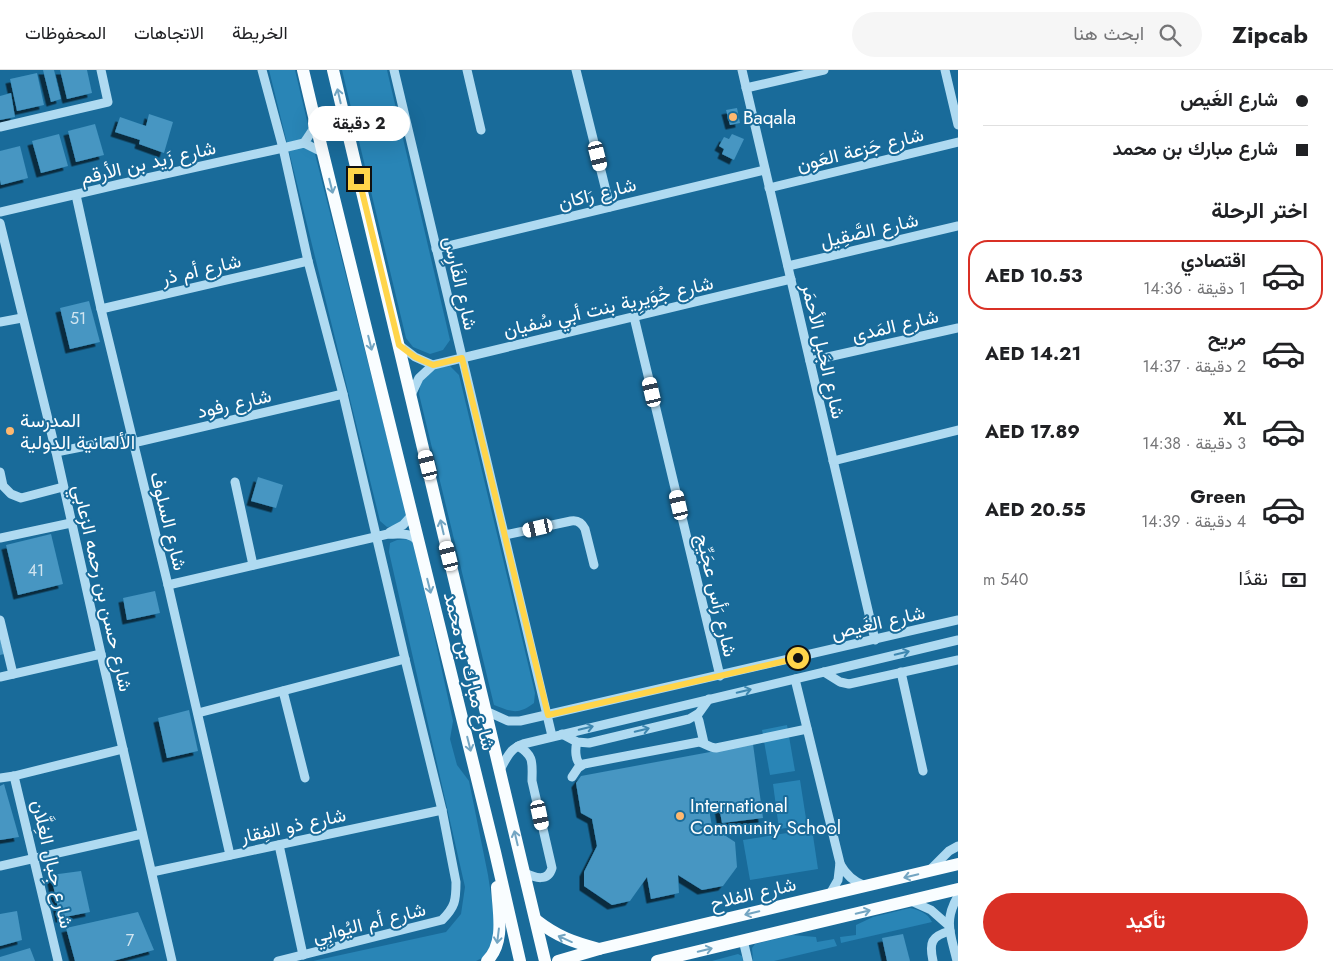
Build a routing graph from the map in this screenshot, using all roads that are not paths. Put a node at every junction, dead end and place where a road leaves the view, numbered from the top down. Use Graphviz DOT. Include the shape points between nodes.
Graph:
graph roads {
  1 [pos="101,70"];
  2 [pos="262,70"];
  3 [pos="303,70"];
  4 [pos="333,70"];
  5 [pos="394,70"];
  6 [pos="467,70"];
  7 [pos="576,70"];
  8 [pos="742,70"];
  9 [pos="824,70"];
  10 [pos="945,70"];
  11 [pos="746,88"];
  12 [pos="316,125"];
  13 [pos="958,125"];
  14 [pos="0,127"];
  15 [pos="481,130"];
  16 [pos="304,142"];
  17 [pos="958,142"];
  18 [pos="283,148"];
  19 [pos="322,152"];
  20 [pos="765,170"];
  21 [pos="770,188"];
  22 [pos="76,195"];
  23 [pos="610,207"];
  24 [pos="0,212"];
  25 [pos="0,223"];
  26 [pos="958,226"];
  27 [pos="436,249"];
  28 [pos="308,261"];
  29 [pos="788,266"];
  30 [pos="791,279"];
  31 [pos="101,309"];
  32 [pos="634,317"];
  33 [pos="22,318"];
  34 [pos="0,322"];
  35 [pos="958,328"];
  36 [pos="399,345"];
  37 [pos="462,358"];
  38 [pos="810,361"];
  39 [pos="433,365"];
  40 [pos="343,394"];
  41 [pos="411,395"];
  42 [pos="958,430"];
  43 [pos="133,440"];
  44 [pos="56,452"];
  45 [pos="833,461"];
  46 [pos="0,472"];
  47 [pos="235,482"];
  48 [pos="63,487"];
  49 [pos="412,516"];
  50 [pos="71,523"];
  51 [pos="388,534"];
  52 [pos="505,535"];
  53 [pos="376,536"];
  54 [pos="0,538"];
  55 [pos="418,541"];
  56 [pos="253,565"];
  57 [pos="594,565"];
  58 [pos="168,585"];
  59 [pos="0,620"];
  60 [pos="958,620"];
  61 [pos="875,640"];
  62 [pos="958,640"];
  63 [pos="101,654"];
  64 [pos="405,659"];
  65 [pos="958,660"];
  66 [pos="824,672"];
  67 [pos="901,672"];
  68 [pos="13,674"];
  69 [pos="720,676"];
  70 [pos="0,678"];
  71 [pos="795,679"];
  72 [pos="283,692"];
  73 [pos="709,699"];
  74 [pos="486,711"];
  75 [pos="198,713"];
  76 [pos="548,715"];
  77 [pos="697,716"];
  78 [pos="808,729"];
  79 [pos="562,734"];
  80 [pos="552,736"];
  81 [pos="577,742"];
  82 [pos="704,743"];
  83 [pos="518,746"];
  84 [pos="123,749"];
  85 [pos="581,766"];
  86 [pos="500,770"];
  87 [pos="922,771"];
  88 [pos="14,776"];
  89 [pos="572,777"];
  90 [pos="0,778"];
  91 [pos="305,778"];
  92 [pos="442,810"];
  93 [pos="142,834"];
  94 [pos="279,845"];
  95 [pos="958,846"];
  96 [pos="495,852"];
  97 [pos="230,855"];
  98 [pos="34,858"];
  99 [pos="840,863"];
  100 [pos="958,864"];
  101 [pos="0,866"];
  102 [pos="930,871"];
  103 [pos="152,872"];
  104 [pos="525,873"];
  105 [pos="865,886"];
  106 [pos="958,889"];
  107 [pos="830,894"];
  108 [pos="958,896"];
  109 [pos="910,901"];
  110 [pos="536,920"];
  111 [pos="949,928"];
  112 [pos="743,940"];
  113 [pos="599,950"];
  114 [pos="303,955"];
  115 [pos="58,961"];
  116 [pos="172,961"];
  117 [pos="278,961"];
  118 [pos="487,961"];
  119 [pos="520,961"];
  120 [pos="545,961"];
  121 [pos="558,961"];
  122 [pos="657,961"];
  123 [pos="748,961"];
  124 [pos="933,961"];
  125 [pos="957,961"];
  1 -- 14 [label="street" via="108,102"];
  2 -- 18 [label="street, شارع أم اليُوابِي"];
  3 -- 12 [label="main road, شارع مبارك بن محمد"];
  36 -- 4 [label="main road, شارع مبارك بن محمد, one-way"];
  5 -- 27 [label="street, شارع الفَارِس"];
  6 -- 15 [label="street"];
  7 -- 23 [label="street"];
  8 -- 11 [label="street, شارع الجَبل الأحمَر"];
  9 -- 11 [label="street"];
  10 -- 13 [label="street"];
  11 -- 20 [label="street, شارع الجَبل الأحمَر"];
  12 -- 16 [label="street"];
  12 -- 19 [label="main road, شارع مبارك بن محمد"];
  16 -- 18 [label="street, شارع زَيد بن الأرقم"];
  16 -- 19 [label="street"];
  17 -- 21 [label="street, شارع جَزعة العَون"];
  18 -- 22 [label="street, شارع زَيد بن الأرقم"];
  18 -- 28 [label="street, شارع أم اليُوابِي"];
  19 -- 49 [label="main road, شارع مبارك بن محمد, one-way"];
  20 -- 21 [label="street, شارع الجَبل الأحمَر"];
  20 -- 23 [label="street, شارع رَاكان"];
  21 -- 29 [label="street, شارع الجَبل الأحمَر"];
  22 -- 24 [label="street, شارع زَيد بن الأرقم"];
  22 -- 31 [label="street, شارع السلوف"];
  23 -- 27 [label="street, شارع رَاكان"];
  25 -- 33 [label="street, شارع حسن بن رحمه الزعابي"];
  26 -- 29 [label="street, شارع الصَّقِيل"];
  27 -- 37 [label="street, شارع الفَارِس"];
  28 -- 31 [label="street, شارع أم ذر"];
  28 -- 40 [label="street, شارع أم اليُوابِي"];
  29 -- 30 [label="street, شارع الجَبل الأحمَر"];
  30 -- 32 [label="street, شارع جُوَيرِية بنت أبي سُفيان"];
  30 -- 38 [label="street, شارع الجَبل الأحمَر"];
  31 -- 43 [label="street, شارع السلوف"];
  32 -- 37 [label="street, شارع جُوَيرِية بنت أبي سُفيان"];
  32 -- 69 [label="street, شارع رَأس عجَيِّج"];
  33 -- 34 [label="street"];
  33 -- 44 [label="street, شارع حسن بن رحمه الزعابي"];
  35 -- 38 [label="street, شارع المَدى"];
  36 -- 39 [label="street"];
  36 -- 41 [label="main road, شارع مبارك بن محمد"];
  37 -- 39 [label="street, شارع جُوَيرِية بنت أبي سُفيان"];
  37 -- 52 [label="street, شارع الفَارِس"];
  38 -- 45 [label="street, شارع الجَبل الأحمَر"];
  39 -- 41 [label="street" via="420,378"];
  40 -- 43 [label="street, شارع رفود"];
  40 -- 53 [label="street, شارع أم اليُوابِي"];
  74 -- 41 [label="main road, شارع مبارك بن محمد, one-way"];
  42 -- 45 [label="street"];
  43 -- 44 [label="street, شارع رفود"];
  43 -- 58 [label="street, شارع السلوف"];
  44 -- 48 [label="street, شارع حسن بن رحمه الزعابي"];
  45 -- 61 [label="street, شارع الجَبل الأحمَر"];
  46 -- 48 [label="street" via="3,486 21,498"];
  47 -- 56 [label="street"];
  48 -- 50 [label="street, شارع حسن بن رحمه الزعابي"];
  49 -- 51 [label="street"];
  49 -- 55 [label="main road, شارع مبارك بن محمد"];
  50 -- 54 [label="street"];
  50 -- 63 [label="street, شارع حسن بن رحمه الزعابي"];
  51 -- 53 [label="street"];
  51 -- 55 [label="street" via="411,535"];
  52 -- 57 [label="street" via="578,521 585,529"];
  52 -- 76 [label="street, شارع الفَارِس"];
  53 -- 56 [label="street"];
  53 -- 64 [label="street, شارع أم اليُوابِي"];
  55 -- 96 [label="main road, شارع مبارك بن محمد, one-way"];
  56 -- 58 [label="street"];
  58 -- 75 [label="street, شارع السلوف"];
  59 -- 68 [label="street"];
  60 -- 61 [label="street, شارع الغَيص"];
  61 -- 69 [label="street, شارع الغَيص"];
  66 -- 62 [label="street, شارع الغَيص, one-way"];
  63 -- 68 [label="street"];
  63 -- 84 [label="street, شارع حسن بن رحمه الزعابي"];
  64 -- 72 [label="street"];
  64 -- 92 [label="street, شارع أم اليُوابِي"];
  65 -- 67 [label="street"];
  66 -- 67 [label="street" via="846,684"];
  66 -- 71 [label="street, شارع الغَيص"];
  67 -- 87 [label="street"];
  68 -- 70 [label="street"];
  69 -- 76 [label="street, شارع الغَيص"];
  73 -- 71 [label="street, شارع الغَيص, one-way"];
  71 -- 78 [label="street"];
  72 -- 75 [label="street"];
  72 -- 91 [label="street"];
  73 -- 77 [label="street"];
  79 -- 73 [label="street, شارع الغَيص, one-way"];
  74 -- 76 [label="street, شارع الغَيص" via="514,722"];
  74 -- 86 [label="main road, شارع مبارك بن محمد"];
  75 -- 97 [label="street, شارع السلوف"];
  76 -- 80 [label="street, شارع الفَارِس"];
  81 -- 77 [label="street, one-way" via="589,743"];
  77 -- 82 [label="street"];
  78 -- 82 [label="street" via="716,748"];
  78 -- 99 [label="street"];
  79 -- 80 [label="street, شارع الغَيص"];
  79 -- 81 [label="street"];
  80 -- 83 [label="street, شارع الغَيص"];
  81 -- 85 [label="street" via="577,762"];
  82 -- 85 [label="street"];
  83 -- 86 [label="street" via="510,752"];
  83 -- 104 [label="street" via="531,758 532,781 552,868 545,877"];
  84 -- 88 [label="street"];
  84 -- 93 [label="street, شارع حسن بن رحمه الزعابي"];
  85 -- 89 [label="street"];
  104 -- 86 [label="main road, شارع مبارك بن محمد, one-way"];
  88 -- 90 [label="street"];
  88 -- 98 [label="street, شارع جِبال الغِلَّان"];
  92 -- 94 [label="street, شارع ذو الفِقار"];
  92 -- 114 [label="street, شارع أم اليُوابِي" via="456,882 452,910 442,920"];
  93 -- 98 [label="street"];
  93 -- 103 [label="street, شارع حسن بن رحمه الزعابي"];
  94 -- 97 [label="street, شارع ذو الفِقار"];
  94 -- 114 [label="street"];
  95 -- 102 [label="street"];
  96 -- 118 [label="main road, one-way" via="500,932 497,946"];
  96 -- 119 [label="main road, شارع مبارك بن محمد"];
  97 -- 103 [label="street, شارع ذو الفِقار"];
  98 -- 101 [label="street"];
  98 -- 115 [label="street, شارع جِبال الغِلَّان"];
  99 -- 105 [label="street" via="850,877"];
  99 -- 107 [label="street" via="838,880"];
  100 -- 102 [label="main road, شارع الفلاح"];
  102 -- 105 [label="main road, شارع الفلاح, one-way"];
  103 -- 116 [label="street, شارع حسن بن رحمه الزعابي"];
  104 -- 110 [label="main road, شارع مبارك بن محمد"];
  105 -- 107 [label="main road, شارع الفلاح"];
  106 -- 109 [label="main road"];
  107 -- 113 [label="main road, شارع الفلاح, one-way"];
  108 -- 111 [label="street" via="950,914"];
  109 -- 111 [label="street" via="931,910"];
  112 -- 109 [label="main road, one-way"];
  113 -- 110 [label="main road, one-way" via="562,938"];
  110 -- 120 [label="main road, شارع مبارك بن محمد"];
  111 -- 124 [label="street" via="934,939"];
  111 -- 125 [label="street"];
  122 -- 112 [label="main road, one-way"];
  112 -- 123 [label="street"];
  113 -- 121 [label="main road, شارع الفلاح"];
  114 -- 117 [label="street, شارع أم اليُوابِي"];
}
